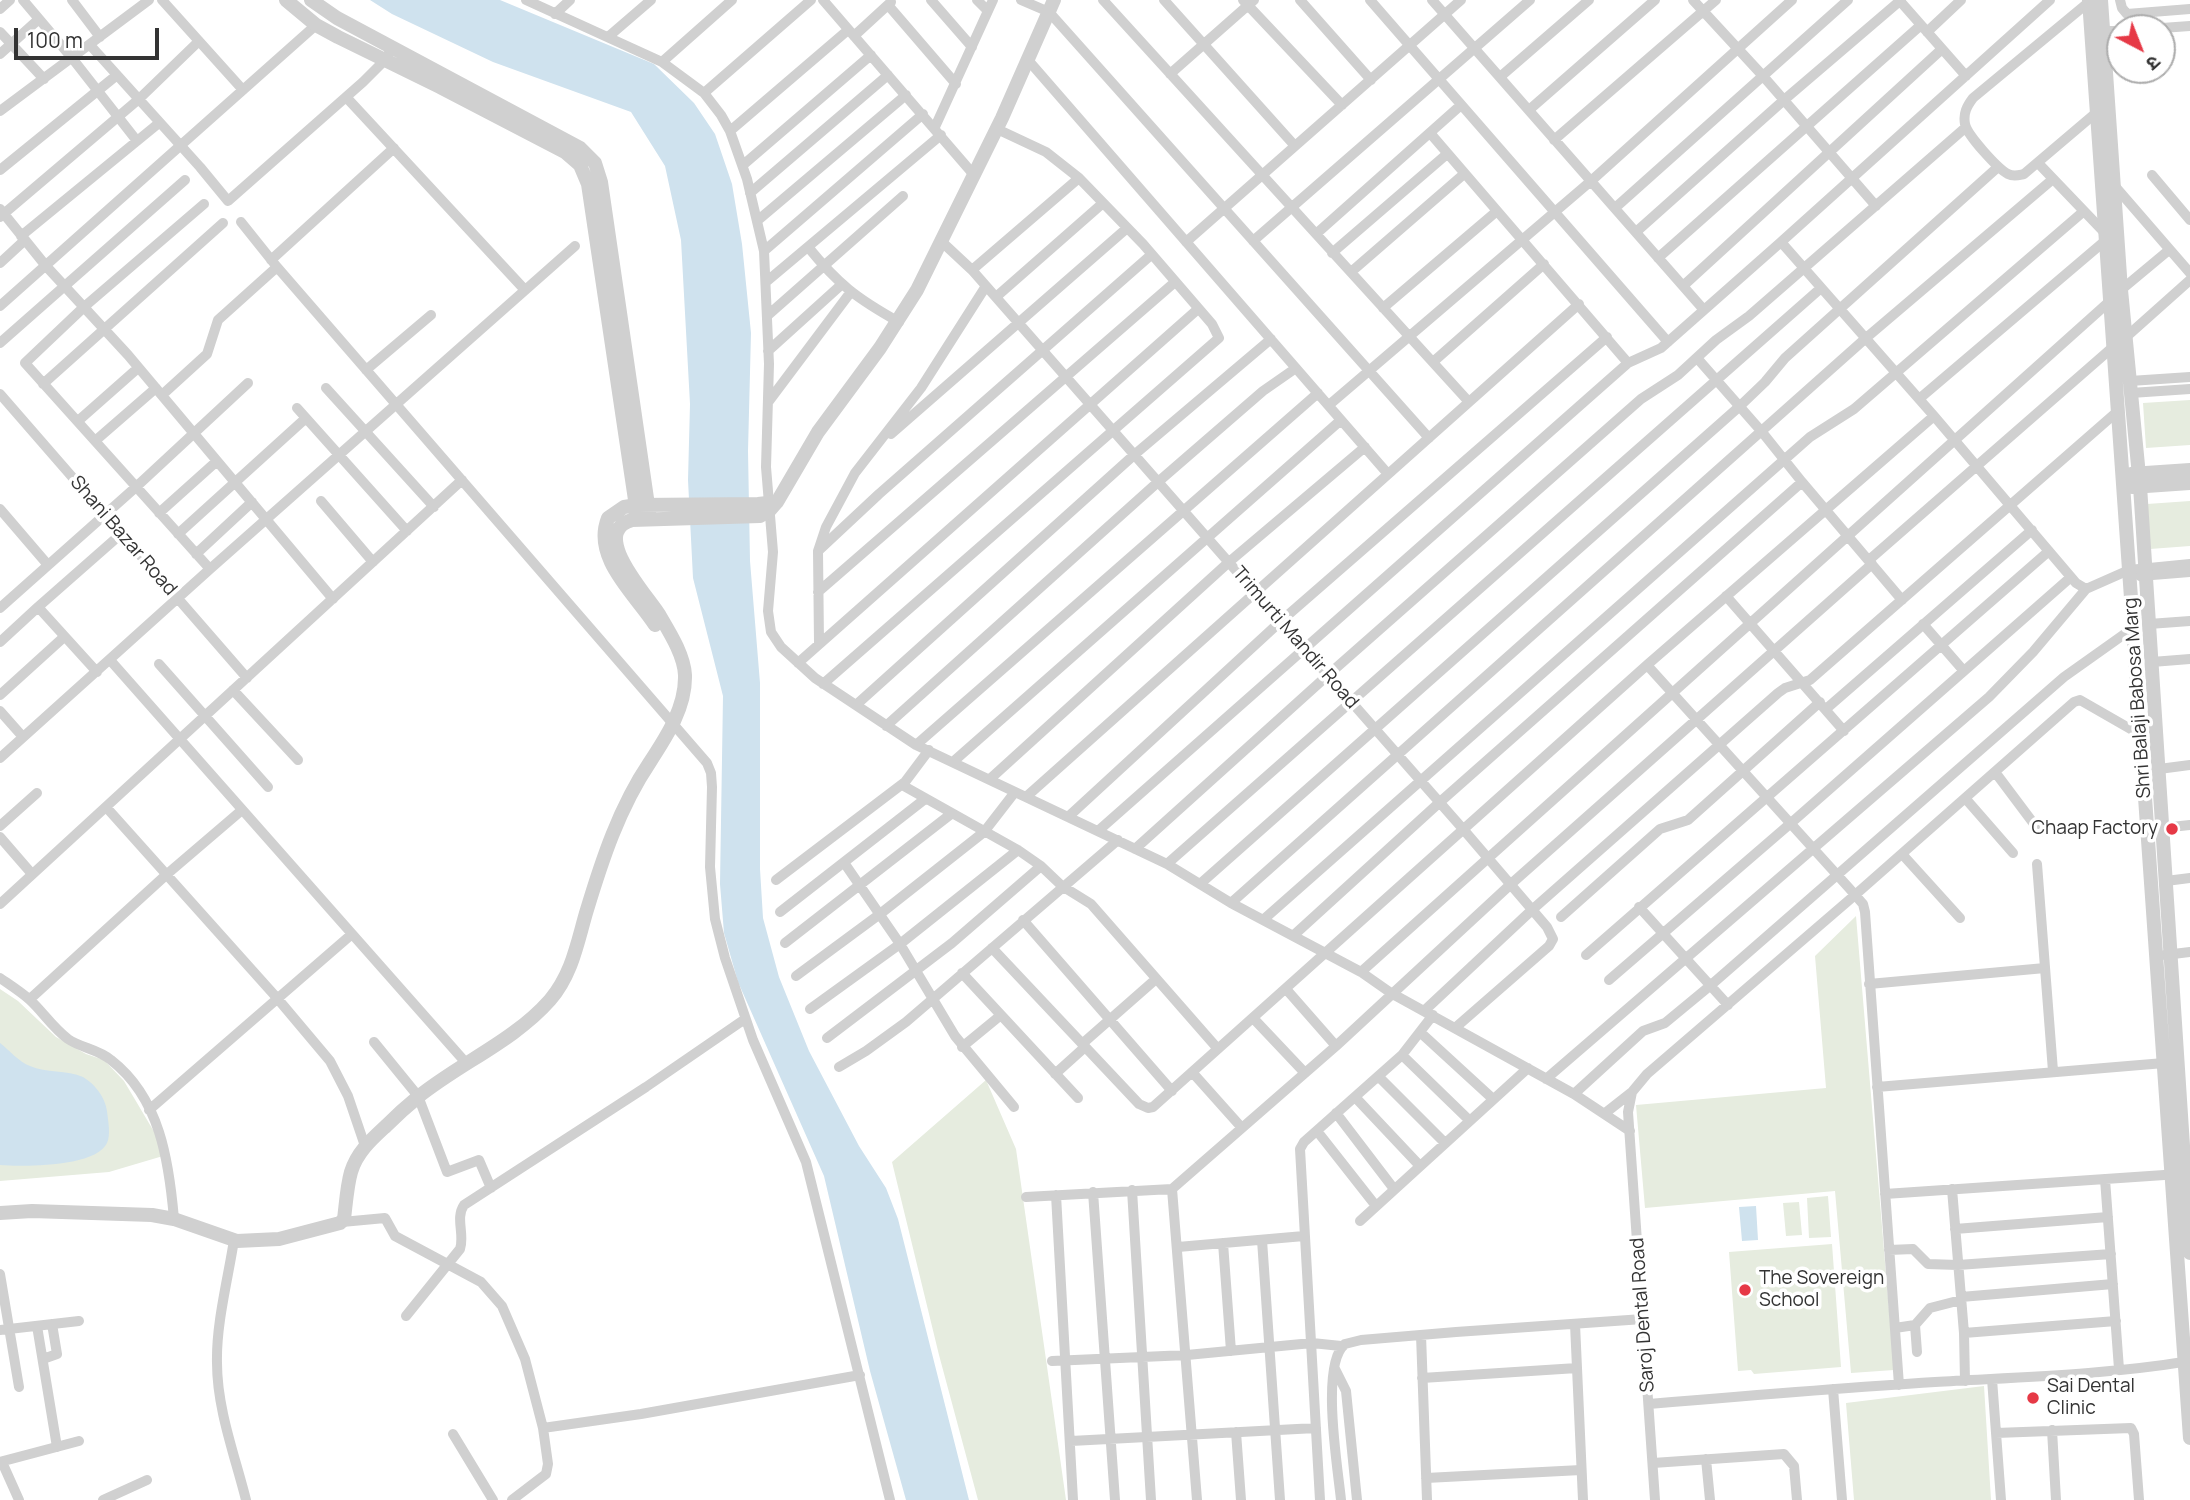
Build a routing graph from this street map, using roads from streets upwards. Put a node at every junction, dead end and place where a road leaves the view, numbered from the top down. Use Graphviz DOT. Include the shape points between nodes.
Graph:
graph roads {
  1 [pos="10,0"];
  2 [pos="23,0"];
  3 [pos="72,0"];
  4 [pos="162,0"];
  5 [pos="286,0"];
  6 [pos="311,0"];
  7 [pos="526,0"];
  8 [pos="570,0"];
  9 [pos="651,0"];
  10 [pos="732,0"];
  11 [pos="811,0"];
  12 [pos="823,0"];
  13 [pos="931,0"];
  14 [pos="977,0"];
  15 [pos="993,0"];
  16 [pos="1021,0"];
  17 [pos="1104,0"];
  18 [pos="1164,0"];
  19 [pos="1300,0"];
  20 [pos="1370,0"];
  21 [pos="1432,0"];
  22 [pos="1461,0"];
  23 [pos="1530,0"];
  24 [pos="1589,0"];
  25 [pos="1655,0"];
  26 [pos="1693,0"];
  27 [pos="1716,0"];
  28 [pos="1792,0"];
  29 [pos="1848,0"];
  30 [pos="1900,0"];
  31 [pos="1961,0"];
  32 [pos="2050,0"];
  33 [pos="2120,0"];
  34 [pos="144,1"];
  35 [pos="2093,1"];
  36 [pos="891,2"];
  37 [pos="1248,2"];
  38 [pos="1051,6"];
  39 [pos="0,9"];
  40 [pos="2190,9"];
  41 [pos="988,11"];
  42 [pos="1703,12"];
  43 [pos="555,14"];
  44 [pos="1445,14"];
  45 [pos="39,19"];
  46 [pos="316,25"];
  47 [pos="1924,29"];
  48 [pos="0,32"];
  49 [pos="2103,32"];
  50 [pos="2106,32"];
  51 [pos="851,33"];
  52 [pos="100,37"];
  53 [pos="608,37"];
  54 [pos="199,41"];
  55 [pos="1204,43"];
  56 [pos="11,44"];
  57 [pos="90,45"];
  58 [pos="1409,46"];
  59 [pos="972,47"];
  60 [pos="1475,48"];
  61 [pos="1737,49"];
  62 [pos="1942,49"];
  63 [pos="0,54"];
  64 [pos="388,54"];
  65 [pos="871,55"];
  66 [pos="72,58"];
  67 [pos="1028,60"];
  68 [pos="662,62"];
  69 [pos="1170,74"];
  70 [pos="117,75"];
  71 [pos="888,75"];
  72 [pos="1763,76"];
  73 [pos="1966,76"];
  74 [pos="1500,77"];
  75 [pos="44,79"];
  76 [pos="1439,79"];
  77 [pos="1371,80"];
  78 [pos="956,84"];
  79 [pos="243,90"];
  80 [pos="98,91"];
  81 [pos="704,93"];
  82 [pos="906,95"];
  83 [pos="346,97"];
  84 [pos="139,99"];
  85 [pos="1784,100"];
  86 [pos="1342,105"];
  87 [pos="1461,105"];
  88 [pos="1530,110"];
  89 [pos="0,111"];
  90 [pos="2097,112"];
  91 [pos="923,114"];
  92 [pos="118,117"];
  93 [pos="159,122"];
  94 [pos="1806,126"];
  95 [pos="1965,128"];
  96 [pos="997,129"];
  97 [pos="730,131"];
  98 [pos="938,131"];
  99 [pos="1430,133"];
  100 [pos="1554,140"];
  101 [pos="137,141"];
  102 [pos="1295,146"];
  103 [pos="181,147"];
  104 [pos="394,148"];
  105 [pos="1829,153"];
  106 [pos="1447,154"];
  107 [pos="2038,163"];
  108 [pos="743,165"];
  109 [pos="1998,167"];
  110 [pos="0,170"];
  111 [pos="1464,174"];
  112 [pos="974,175"];
  113 [pos="1263,175"];
  114 [pos="2152,175"];
  115 [pos="1079,178"];
  116 [pos="1852,178"];
  117 [pos="2053,179"];
  118 [pos="185,180"];
  119 [pos="1591,181"];
  120 [pos="2113,184"];
  121 [pos="750,193"];
  122 [pos="903,196"];
  123 [pos="204,204"];
  124 [pos="1103,204"];
  125 [pos="1876,206"];
  126 [pos="1292,207"];
  127 [pos="1615,208"];
  128 [pos="1225,209"];
  129 [pos="1497,211"];
  130 [pos="1554,211"];
  131 [pos="2084,211"];
  132 [pos="1,213"];
  133 [pos="2190,220"];
  134 [pos="757,221"];
  135 [pos="241,222"];
  136 [pos="223,223"];
  137 [pos="1126,229"];
  138 [pos="1636,232"];
  139 [pos="1316,234"];
  140 [pos="2106,237"];
  141 [pos="23,238"];
  142 [pos="1522,238"];
  143 [pos="1253,241"];
  144 [pos="942,242"];
  145 [pos="1186,242"];
  146 [pos="1781,242"];
  147 [pos="575,246"];
  148 [pos="808,247"];
  149 [pos="2169,250"];
  150 [pos="764,251"];
  151 [pos="1332,253"];
  152 [pos="1151,255"];
  153 [pos="1658,258"];
  154 [pos="0,263"];
  155 [pos="274,264"];
  156 [pos="1544,264"];
  157 [pos="46,266"];
  158 [pos="824,267"];
  159 [pos="1804,268"];
  160 [pos="972,270"];
  161 [pos="1351,272"];
  162 [pos="2190,273"];
  163 [pos="2190,280"];
  164 [pos="766,282"];
  165 [pos="1175,282"];
  166 [pos="986,286"];
  167 [pos="1683,286"];
  168 [pos="65,287"];
  169 [pos="1821,288"];
  170 [pos="846,289"];
  171 [pos="526,290"];
  172 [pos="2115,295"];
  173 [pos="996,297"];
  174 [pos="1579,304"];
  175 [pos="0,306"];
  176 [pos="84,307"];
  177 [pos="1383,308"];
  178 [pos="1839,308"];
  179 [pos="1198,309"];
  180 [pos="1704,310"];
  181 [pos="431,314"];
  182 [pos="767,316"];
  183 [pos="898,321"];
  184 [pos="1019,324"];
  185 [pos="104,328"];
  186 [pos="1409,336"];
  187 [pos="1607,337"];
  188 [pos="1866,338"];
  189 [pos="1271,339"];
  190 [pos="1668,342"];
  191 [pos="0,343"];
  192 [pos="2119,343"];
  193 [pos="768,351"];
  194 [pos="1043,351"];
  195 [pos="1697,358"];
  196 [pos="1433,362"];
  197 [pos="1628,363"];
  198 [pos="138,368"];
  199 [pos="1296,368"];
  200 [pos="366,370"];
  201 [pos="1369,370"];
  202 [pos="1896,374"];
  203 [pos="1066,377"];
  204 [pos="2190,377"];
  205 [pos="1717,379"];
  206 [pos="248,383"];
  207 [pos="43,384"];
  208 [pos="2130,387"];
  209 [pos="326,388"];
  210 [pos="2190,389"];
  211 [pos="159,392"];
  212 [pos="1318,393"];
  213 [pos="0,394"];
  214 [pos="1919,399"];
  215 [pos="768,401"];
  216 [pos="1469,402"];
  217 [pos="396,404"];
  218 [pos="1090,405"];
  219 [pos="1329,405"];
  220 [pos="1740,406"];
  221 [pos="297,408"];
  222 [pos="2118,411"];
  223 [pos="1934,416"];
  224 [pos="306,418"];
  225 [pos="1341,420"];
  226 [pos="78,421"];
  227 [pos="193,432"];
  228 [pos="365,432"];
  229 [pos="1114,432"];
  230 [pos="1762,432"];
  231 [pos="1429,438"];
  232 [pos="1954,439"];
  233 [pos="95,441"];
  234 [pos="1365,447"];
  235 [pos="869,453"];
  236 [pos="340,455"];
  237 [pos="1135,455"];
  238 [pos="217,461"];
  239 [pos="1784,461"];
  240 [pos="1976,465"];
  241 [pos="2190,470"];
  242 [pos="1388,474"];
  243 [pos="462,480"];
  244 [pos="2140,480"];
  245 [pos="235,482"];
  246 [pos="1158,482"];
  247 [pos="1802,482"];
  248 [pos="2123,482"];
  249 [pos="2190,483"];
  250 [pos="136,487"];
  251 [pos="321,501"];
  252 [pos="252,502"];
  253 [pos="2010,505"];
  254 [pos="434,506"];
  255 [pos="767,507"];
  256 [pos="0,509"];
  257 [pos="1183,510"];
  258 [pos="643,512"];
  259 [pos="1826,512"];
  260 [pos="159,513"];
  261 [pos="104,515"];
  262 [pos="267,519"];
  263 [pos="2032,530"];
  264 [pos="407,531"];
  265 [pos="121,534"];
  266 [pos="178,534"];
  267 [pos="1206,536"];
  268 [pos="1847,536"];
  269 [pos="818,551"];
  270 [pos="2049,551"];
  271 [pos="196,554"];
  272 [pos="373,562"];
  273 [pos="1229,562"];
  274 [pos="1870,562"];
  275 [pos="2190,564"];
  276 [pos="48,565"];
  277 [pos="210,569"];
  278 [pos="2146,572"];
  279 [pos="2190,572"];
  280 [pos="2127,573"];
  281 [pos="2071,577"];
  282 [pos="2086,589"];
  283 [pos="818,592"];
  284 [pos="1255,592"];
  285 [pos="1726,596"];
  286 [pos="178,598"];
  287 [pos="333,598"];
  288 [pos="1902,600"];
  289 [pos="38,607"];
  290 [pos="0,608"];
  291 [pos="1281,621"];
  292 [pos="2190,621"];
  293 [pos="1748,623"];
  294 [pos="1923,624"];
  295 [pos="2149,624"];
  296 [pos="2133,628"];
  297 [pos="64,637"];
  298 [pos="0,642"];
  299 [pos="819,643"];
  300 [pos="1942,645"];
  301 [pos="1304,648"];
  302 [pos="1773,651"];
  303 [pos="2190,659"];
  304 [pos="110,660"];
  305 [pos="2152,662"];
  306 [pos="797,663"];
  307 [pos="159,664"];
  308 [pos="1647,665"];
  309 [pos="1963,670"];
  310 [pos="97,672"];
  311 [pos="1328,675"];
  312 [pos="247,678"];
  313 [pos="1803,683"];
  314 [pos="823,684"];
  315 [pos="233,690"];
  316 [pos="1672,692"];
  317 [pos="0,695"];
  318 [pos="1352,702"];
  319 [pos="856,705"];
  320 [pos="1823,706"];
  321 [pos="0,711"];
  322 [pos="205,716"];
  323 [pos="1697,719"];
  324 [pos="674,723"];
  325 [pos="886,726"];
  326 [pos="1376,730"];
  327 [pos="1844,731"];
  328 [pos="2141,735"];
  329 [pos="23,737"];
  330 [pos="180,739"];
  331 [pos="1720,744"];
  332 [pos="916,745"];
  333 [pos="929,750"];
  334 [pos="1398,755"];
  335 [pos="0,758"];
  336 [pos="298,761"];
  337 [pos="954,761"];
  338 [pos="2190,765"];
  339 [pos="2159,769"];
  340 [pos="1743,771"];
  341 [pos="1995,772"];
  342 [pos="990,779"];
  343 [pos="1420,780"];
  344 [pos="902,785"];
  345 [pos="268,787"];
  346 [pos="1015,792"];
  347 [pos="37,793"];
  348 [pos="1026,797"];
  349 [pos="1768,798"];
  350 [pos="1965,798"];
  351 [pos="925,799"];
  352 [pos="1440,802"];
  353 [pos="106,807"];
  354 [pos="242,810"];
  355 [pos="951,814"];
  356 [pos="1068,817"];
  357 [pos="1791,823"];
  358 [pos="2190,825"];
  359 [pos="0,826"];
  360 [pos="2162,828"];
  361 [pos="1463,829"];
  362 [pos="1098,831"];
  363 [pos="984,832"];
  364 [pos="2040,832"];
  365 [pos="0,837"];
  366 [pos="1118,840"];
  367 [pos="10,848"];
  368 [pos="1135,849"];
  369 [pos="1815,849"];
  370 [pos="1018,850"];
  371 [pos="2013,853"];
  372 [pos="1902,854"];
  373 [pos="0,857"];
  374 [pos="1488,858"];
  375 [pos="845,864"];
  376 [pos="1167,864"];
  377 [pos="2037,864"];
  378 [pos="1041,866"];
  379 [pos="32,874"];
  380 [pos="166,875"];
  381 [pos="1838,876"];
  382 [pos="2190,878"];
  383 [pos="776,880"];
  384 [pos="2166,881"];
  385 [pos="1200,884"];
  386 [pos="1511,884"];
  387 [pos="860,885"];
  388 [pos="1062,886"];
  389 [pos="1855,895"];
  390 [pos="1231,903"];
  391 [pos="0,904"];
  392 [pos="1639,907"];
  393 [pos="1533,909"];
  394 [pos="780,912"];
  395 [pos="880,914"];
  396 [pos="1562,917"];
  397 [pos="1960,918"];
  398 [pos="1023,920"];
  399 [pos="1263,920"];
  400 [pos="1663,933"];
  401 [pos="352,934"];
  402 [pos="1294,935"];
  403 [pos="785,943"];
  404 [pos="900,944"];
  405 [pos="992,948"];
  406 [pos="2190,952"];
  407 [pos="1327,953"];
  408 [pos="1586,955"];
  409 [pos="2164,955"];
  410 [pos="1687,959"];
  411 [pos="2045,968"];
  412 [pos="917,971"];
  413 [pos="1361,972"];
  414 [pos="961,973"];
  415 [pos="796,976"];
  416 [pos="0,978"];
  417 [pos="1156,979"];
  418 [pos="1609,980"];
  419 [pos="1869,984"];
  420 [pos="1711,985"];
  421 [pos="1286,989"];
  422 [pos="1391,993"];
  423 [pos="277,998"];
  424 [pos="30,999"];
  425 [pos="934,999"];
  426 [pos="1728,1004"];
  427 [pos="810,1009"];
  428 [pos="1429,1013"];
  429 [pos="1001,1015"];
  430 [pos="1253,1018"];
  431 [pos="1110,1019"];
  432 [pos="745,1020"];
  433 [pos="1455,1028"];
  434 [pos="1421,1033"];
  435 [pos="827,1038"];
  436 [pos="374,1042"];
  437 [pos="1083,1045"];
  438 [pos="962,1046"];
  439 [pos="1336,1046"];
  440 [pos="1218,1049"];
  441 [pos="1402,1055"];
  442 [pos="2164,1063"];
  443 [pos="467,1064"];
  444 [pos="839,1067"];
  445 [pos="1528,1068"];
  446 [pos="2053,1071"];
  447 [pos="1192,1072"];
  448 [pos="1305,1073"];
  449 [pos="1055,1074"];
  450 [pos="1378,1077"];
  451 [pos="1546,1079"];
  452 [pos="1877,1087"];
  453 [pos="1172,1091"];
  454 [pos="1632,1092"];
  455 [pos="1574,1094"];
  456 [pos="418,1097"];
  457 [pos="1354,1097"];
  458 [pos="1078,1098"];
  459 [pos="1493,1099"];
  460 [pos="1014,1107"];
  461 [pos="149,1110"];
  462 [pos="1336,1113"];
  463 [pos="1604,1114"];
  464 [pos="1469,1120"];
  465 [pos="1242,1128"];
  466 [pos="1317,1131"];
  467 [pos="1630,1131"];
  468 [pos="1445,1143"];
  469 [pos="365,1146"];
  470 [pos="1420,1166"];
  471 [pos="2179,1174"];
  472 [pos="2105,1180"];
  473 [pos="491,1188"];
  474 [pos="1172,1189"];
  475 [pos="1394,1189"];
  476 [pos="1952,1189"];
  477 [pos="1132,1190"];
  478 [pos="1093,1192"];
  479 [pos="1885,1194"];
  480 [pos="1056,1195"];
  481 [pos="1026,1197"];
  482 [pos="1376,1206"];
  483 [pos="0,1213"];
  484 [pos="2108,1217"];
  485 [pos="174,1219"];
  486 [pos="1360,1221"];
  487 [pos="342,1222"];
  488 [pos="1955,1229"];
  489 [pos="1304,1237"];
  490 [pos="234,1240"];
  491 [pos="1262,1240"];
  492 [pos="1223,1243"];
  493 [pos="1178,1247"];
  494 [pos="1889,1250"];
  495 [pos="2190,1253"];
  496 [pos="2111,1254"];
  497 [pos="1958,1265"];
  498 [pos="447,1266"];
  499 [pos="0,1274"];
  500 [pos="2185,1281"];
  501 [pos="2113,1284"];
  502 [pos="1961,1298"];
  503 [pos="406,1316"];
  504 [pos="1643,1319"];
  505 [pos="79,1321"];
  506 [pos="2116,1321"];
  507 [pos="52,1324"];
  508 [pos="1575,1324"];
  509 [pos="1915,1325"];
  510 [pos="37,1326"];
  511 [pos="1895,1328"];
  512 [pos="5,1329"];
  513 [pos="1964,1333"];
  514 [pos="1421,1335"];
  515 [pos="1312,1343"];
  516 [pos="1270,1346"];
  517 [pos="1341,1346"];
  518 [pos="1231,1351"];
  519 [pos="1917,1352"];
  520 [pos="1186,1355"];
  521 [pos="1143,1358"];
  522 [pos="43,1359"];
  523 [pos="1105,1360"];
  524 [pos="1052,1361"];
  525 [pos="1065,1362"];
  526 [pos="2187,1362"];
  527 [pos="1577,1368"];
  528 [pos="1335,1369"];
  529 [pos="2119,1369"];
  530 [pos="860,1375"];
  531 [pos="1422,1378"];
  532 [pos="1992,1379"];
  533 [pos="1965,1381"];
  534 [pos="1899,1385"];
  535 [pos="19,1387"];
  536 [pos="1833,1389"];
  537 [pos="1649,1404"];
  538 [pos="543,1427"];
  539 [pos="1316,1428"];
  540 [pos="1275,1430"];
  541 [pos="2052,1430"];
  542 [pos="1236,1432"];
  543 [pos="1996,1433"];
  544 [pos="453,1434"];
  545 [pos="1192,1434"];
  546 [pos="1148,1436"];
  547 [pos="1111,1438"];
  548 [pos="2190,1438"];
  549 [pos="79,1441"];
  550 [pos="1071,1441"];
  551 [pos="57,1447"];
  552 [pos="1706,1459"];
  553 [pos="1,1462"];
  554 [pos="1653,1463"];
  555 [pos="1581,1470"];
  556 [pos="1426,1478"];
  557 [pos="147,1480"];
  558 [pos="19,1500"];
  559 [pos="103,1500"];
  560 [pos="246,1500"];
  561 [pos="493,1500"];
  562 [pos="512,1500"];
  563 [pos="891,1500"];
  564 [pos="1073,1500"];
  565 [pos="1115,1500"];
  566 [pos="1151,1500"];
  567 [pos="1198,1500"];
  568 [pos="1241,1500"];
  569 [pos="1279,1500"];
  570 [pos="1320,1500"];
  571 [pos="1341,1500"];
  572 [pos="1357,1500"];
  573 [pos="1427,1500"];
  574 [pos="1583,1500"];
  575 [pos="1655,1500"];
  576 [pos="1710,1500"];
  577 [pos="1797,1500"];
  578 [pos="1842,1500"];
  579 [pos="2001,1500"];
  580 [pos="2056,1500"];
  581 [pos="2139,1500"];
  1 -- 39 [label="street"];
  2 -- 45 [label="street"];
  3 -- 52 [label="street"];
  4 -- 54 [label="street"];
  5 -- 46 [label="street"];
  6 -- 64 [label="street"];
  7 -- 43 [label="street"];
  8 -- 43 [label="street"];
  9 -- 53 [label="street"];
  10 -- 68 [label="street"];
  11 -- 81 [label="street"];
  12 -- 51 [label="street"];
  13 -- 59 [label="street"];
  14 -- 41 [label="street"];
  15 -- 41 [label="street"];
  16 -- 38 [label="street"];
  17 -- 69 [label="street"];
  18 -- 55 [label="street"];
  19 -- 77 [label="street"];
  20 -- 58 [label="street"];
  21 -- 44 [label="street"];
  22 -- 44 [label="street"];
  23 -- 60 [label="street"];
  24 -- 74 [label="street"];
  25 -- 88 [label="street"];
  26 -- 42 [label="street"];
  27 -- 42 [label="street"];
  28 -- 61 [label="street"];
  29 -- 72 [label="street"];
  30 -- 47 [label="street"];
  30 -- 85 [label="street"];
  31 -- 47 [label="street"];
  32 -- 73 [label="street"];
  33 -- 40 [label="street" via="2127,13"];
  34 -- 52 [label="street"];
  35 -- 49 [label="street, Shri Balaji Babosa Marg"];
  35 -- 90 [label="street, Shri Balaji Babosa Marg"];
  35 -- 95 [label="street" via="1973,98 1966,107"];
  36 -- 51 [label="street"];
  36 -- 78 [label="street"];
  37 -- 55 [label="street"];
  37 -- 86 [label="street"];
  38 -- 67 [label="street"];
  38 -- 128 [label="street"];
  41 -- 59 [label="street"];
  42 -- 61 [label="street"];
  42 -- 100 [label="street"];
  43 -- 53 [label="street"];
  44 -- 58 [label="street"];
  44 -- 60 [label="street"];
  45 -- 56 [label="street"];
  45 -- 66 [label="street"];
  46 -- 64 [label="street"];
  46 -- 79 [label="street"];
  47 -- 62 [label="street"];
  47 -- 94 [label="street"];
  48 -- 56 [label="street"];
  49 -- 50 [label="street"];
  49 -- 120 [label="street, Shri Balaji Babosa Marg"];
  51 -- 65 [label="street"];
  51 -- 97 [label="street"];
  52 -- 57 [label="street"];
  53 -- 68 [label="street"];
  54 -- 79 [label="street"];
  54 -- 84 [label="street"];
  55 -- 69 [label="street"];
  55 -- 102 [label="street"];
  56 -- 63 [label="street"];
  56 -- 75 [label="street"];
  57 -- 66 [label="street"];
  57 -- 70 [label="street"];
  58 -- 76 [label="street"];
  58 -- 77 [label="street"];
  59 -- 78 [label="street"];
  60 -- 74 [label="street"];
  60 -- 76 [label="street"];
  61 -- 72 [label="street"];
  61 -- 119 [label="street"];
  62 -- 73 [label="street"];
  62 -- 105 [label="street"];
  64 -- 83 [label="street"];
  64 -- 258 [label="street" via="440,87 565,152 585,172"];
  65 -- 71 [label="street"];
  65 -- 108 [label="street"];
  66 -- 75 [label="street"];
  66 -- 80 [label="street"];
  67 -- 96 [label="street"];
  67 -- 145 [label="street"];
  68 -- 81 [label="street"];
  69 -- 113 [label="street"];
  70 -- 80 [label="street"];
  70 -- 84 [label="street"];
  71 -- 82 [label="street"];
  71 -- 121 [label="street"];
  72 -- 85 [label="street"];
  72 -- 127 [label="street"];
  73 -- 116 [label="street"];
  74 -- 88 [label="street"];
  75 -- 89 [label="street"];
  76 -- 87 [label="street"];
  76 -- 126 [label="street"];
  77 -- 86 [label="street"];
  78 -- 98 [label="street"];
  79 -- 103 [label="street"];
  80 -- 92 [label="street"];
  80 -- 110 [label="street"];
  81 -- 97 [label="street"];
  82 -- 91 [label="street"];
  82 -- 134 [label="street"];
  83 -- 103 [label="street" via="228,201"];
  83 -- 104 [label="street"];
  84 -- 92 [label="street"];
  84 -- 93 [label="street"];
  85 -- 94 [label="street"];
  85 -- 138 [label="street"];
  86 -- 102 [label="street"];
  87 -- 99 [label="street"];
  87 -- 130 [label="street"];
  88 -- 100 [label="street"];
  90 -- 107 [label="street"];
  90 -- 140 [label="street, Shri Balaji Babosa Marg"];
  91 -- 98 [label="street"];
  91 -- 150 [label="street"];
  92 -- 101 [label="street"];
  92 -- 132 [label="street"];
  93 -- 101 [label="street"];
  93 -- 103 [label="street"];
  94 -- 105 [label="street"];
  94 -- 153 [label="street"];
  95 -- 109 [label="street"];
  95 -- 125 [label="street"];
  96 -- 112 [label="street"];
  96 -- 115 [label="street" via="1046,152"];
  97 -- 108 [label="street"];
  98 -- 112 [label="street"];
  98 -- 148 [label="street"];
  99 -- 106 [label="street"];
  99 -- 139 [label="street"];
  100 -- 119 [label="street"];
  101 -- 141 [label="street"];
  102 -- 113 [label="street"];
  103 -- 157 [label="street"];
  104 -- 155 [label="street"];
  104 -- 171 [label="street"];
  105 -- 116 [label="street"];
  105 -- 167 [label="street"];
  106 -- 111 [label="street"];
  106 -- 151 [label="street"];
  107 -- 109 [label="street" via="2016,176"];
  107 -- 117 [label="street"];
  108 -- 121 [label="street"];
  109 -- 178 [label="street"];
  111 -- 129 [label="street"];
  111 -- 161 [label="street"];
  112 -- 144 [label="street"];
  113 -- 126 [label="street"];
  113 -- 128 [label="street"];
  114 -- 133 [label="street"];
  115 -- 124 [label="street"];
  115 -- 160 [label="street"];
  116 -- 125 [label="street"];
  116 -- 146 [label="street"];
  117 -- 131 [label="street"];
  117 -- 188 [label="street"];
  118 -- 168 [label="street"];
  119 -- 127 [label="street"];
  119 -- 130 [label="street"];
  120 -- 149 [label="street"];
  120 -- 172 [label="street, Shri Balaji Babosa Marg"];
  121 -- 134 [label="street"];
  122 -- 158 [label="street"];
  123 -- 176 [label="street"];
  124 -- 137 [label="street"];
  124 -- 173 [label="street"];
  125 -- 159 [label="street"];
  126 -- 139 [label="street"];
  126 -- 143 [label="street"];
  127 -- 138 [label="street"];
  128 -- 143 [label="street"];
  128 -- 145 [label="street"];
  129 -- 142 [label="street"];
  129 -- 177 [label="street"];
  130 -- 142 [label="street"];
  130 -- 190 [label="street"];
  131 -- 140 [label="street"];
  131 -- 202 [label="street"];
  132 -- 141 [label="street"];
  134 -- 150 [label="street"];
  135 -- 155 [label="street"];
  136 -- 185 [label="street"];
  137 -- 152 [label="street"];
  137 -- 184 [label="street"];
  138 -- 153 [label="street"];
  139 -- 151 [label="street"];
  140 -- 172 [label="street, Shri Balaji Babosa Marg"];
  140 -- 214 [label="street"];
  141 -- 154 [label="street"];
  141 -- 157 [label="street"];
  142 -- 156 [label="street"];
  142 -- 186 [label="street"];
  143 -- 201 [label="street"];
  144 -- 160 [label="street, Trimurti Mandir Road"];
  144 -- 183 [label="street"];
  145 -- 189 [label="street"];
  146 -- 159 [label="street"];
  146 -- 180 [label="street"];
  147 -- 171 [label="street"];
  148 -- 158 [label="street"];
  148 -- 164 [label="street"];
  149 -- 162 [label="street"];
  149 -- 172 [label="street"];
  150 -- 164 [label="street"];
  151 -- 161 [label="street"];
  152 -- 165 [label="street"];
  152 -- 194 [label="street"];
  153 -- 167 [label="street"];
  155 -- 200 [label="street"];
  155 -- 211 [label="street" via="218,320 207,354"];
  156 -- 174 [label="street"];
  156 -- 196 [label="street"];
  157 -- 168 [label="street"];
  157 -- 175 [label="street"];
  158 -- 170 [label="street"];
  158 -- 182 [label="street"];
  159 -- 169 [label="street"];
  159 -- 195 [label="street"];
  160 -- 166 [label="street, Trimurti Mandir Road"];
  161 -- 177 [label="street"];
  163 -- 192 [label="street"];
  164 -- 182 [label="street"];
  165 -- 179 [label="street"];
  165 -- 203 [label="street"];
  166 -- 173 [label="street, Trimurti Mandir Road"];
  166 -- 235 [label="street" via="921,388"];
  167 -- 180 [label="street"];
  168 -- 176 [label="street"];
  168 -- 191 [label="street"];
  169 -- 178 [label="street"];
  169 -- 205 [label="street"];
  170 -- 183 [label="street"];
  170 -- 193 [label="street"];
  170 -- 215 [label="street"];
  171 -- 217 [label="street"];
  172 -- 192 [label="street, Shri Balaji Babosa Marg"];
  172 -- 232 [label="street"];
  173 -- 184 [label="street, Trimurti Mandir Road"];
  174 -- 187 [label="street"];
  174 -- 216 [label="street"];
  176 -- 185 [label="street"];
  176 -- 207 [label="street" via="25,363"];
  177 -- 186 [label="street"];
  178 -- 188 [label="street"];
  178 -- 220 [label="street"];
  179 -- 218 [label="street"];
  179 -- 229 [label="street" via="1219,338"];
  180 -- 190 [label="street"];
  181 -- 200 [label="street"];
  182 -- 193 [label="street"];
  183 -- 255 [label="street"];
  184 -- 194 [label="street, Trimurti Mandir Road"];
  184 -- 235 [label="street"];
  185 -- 198 [label="street"];
  185 -- 207 [label="street"];
  186 -- 196 [label="street"];
  186 -- 201 [label="street"];
  187 -- 197 [label="street"];
  187 -- 291 [label="street"];
  188 -- 202 [label="street"];
  188 -- 230 [label="street"];
  189 -- 199 [label="street"];
  189 -- 237 [label="street"];
  190 -- 197 [label="street"];
  192 -- 208 [label="street, Shri Balaji Babosa Marg"];
  192 -- 222 [label="street, Shri Balaji Babosa Marg"];
  192 -- 240 [label="street"];
  193 -- 215 [label="street"];
  194 -- 203 [label="street, Trimurti Mandir Road"];
  194 -- 269 [label="street"];
  195 -- 205 [label="street"];
  195 -- 311 [label="street" via="1641,399"];
  196 -- 216 [label="street"];
  197 -- 301 [label="street"];
  198 -- 211 [label="street"];
  198 -- 226 [label="street"];
  199 -- 212 [label="street"];
  199 -- 246 [label="street" via="1262,391"];
  200 -- 217 [label="street"];
  201 -- 219 [label="street"];
  201 -- 231 [label="street"];
  202 -- 214 [label="street"];
  202 -- 239 [label="street"];
  203 -- 218 [label="street, Trimurti Mandir Road"];
  203 -- 283 [label="street"];
  204 -- 208 [label="street"];
  205 -- 220 [label="street"];
  205 -- 318 [label="street"];
  206 -- 227 [label="street"];
  207 -- 226 [label="street"];
  208 -- 210 [label="street"];
  208 -- 244 [label="street, Shri Balaji Babosa Marg"];
  209 -- 228 [label="street"];
  211 -- 227 [label="street"];
  211 -- 233 [label="street"];
  212 -- 219 [label="street"];
  212 -- 257 [label="street"];
  213 -- 261 [label="street, Shani Bazar Road"];
  214 -- 223 [label="street"];
  215 -- 255 [label="street"];
  216 -- 231 [label="street"];
  217 -- 228 [label="street"];
  217 -- 243 [label="street"];
  218 -- 229 [label="street, Trimurti Mandir Road"];
  218 -- 299 [label="street"];
  219 -- 225 [label="street"];
  220 -- 230 [label="street"];
  220 -- 326 [label="street"];
  221 -- 224 [label="street"];
  222 -- 248 [label="street, Shri Balaji Babosa Marg"];
  222 -- 253 [label="street"];
  223 -- 232 [label="street"];
  223 -- 259 [label="street"];
  224 -- 236 [label="street"];
  224 -- 245 [label="street"];
  225 -- 234 [label="street"];
  225 -- 267 [label="street"];
  226 -- 233 [label="street"];
  227 -- 238 [label="street"];
  227 -- 250 [label="street"];
  228 -- 236 [label="street"];
  228 -- 254 [label="street"];
  229 -- 237 [label="street, Trimurti Mandir Road"];
  229 -- 314 [label="street"];
  230 -- 239 [label="street"];
  230 -- 334 [label="street"];
  231 -- 242 [label="street"];
  232 -- 240 [label="street"];
  232 -- 268 [label="street"];
  233 -- 250 [label="street"];
  234 -- 242 [label="street"];
  234 -- 273 [label="street"];
  235 -- 269 [label="street" via="826,527"];
  236 -- 262 [label="street"];
  236 -- 264 [label="street"];
  237 -- 246 [label="street, Trimurti Mandir Road"];
  237 -- 319 [label="street"];
  238 -- 245 [label="street"];
  238 -- 260 [label="street"];
  239 -- 247 [label="street"];
  239 -- 343 [label="street"];
  240 -- 253 [label="street"];
  240 -- 274 [label="street"];
  241 -- 244 [label="street"];
  242 -- 284 [label="street"];
  243 -- 254 [label="street"];
  243 -- 324 [label="street"];
  244 -- 248 [label="street"];
  244 -- 249 [label="street"];
  244 -- 278 [label="street, Shri Balaji Babosa Marg"];
  245 -- 252 [label="street"];
  245 -- 266 [label="street"];
  246 -- 257 [label="street, Trimurti Mandir Road"];
  246 -- 325 [label="street"];
  247 -- 259 [label="street"];
  247 -- 352 [label="street"];
  248 -- 280 [label="street, Shri Balaji Babosa Marg"];
  250 -- 260 [label="street"];
  250 -- 261 [label="street"];
  251 -- 272 [label="street"];
  252 -- 262 [label="street"];
  252 -- 271 [label="street"];
  253 -- 263 [label="street"];
  253 -- 288 [label="street"];
  254 -- 264 [label="street"];
  255 -- 258 [label="street"];
  255 -- 306 [label="street" via="773,552 768,611 771,632"];
  256 -- 276 [label="street"];
  257 -- 267 [label="street, Trimurti Mandir Road"];
  257 -- 332 [label="street"];
  258 -- 324 [label="street" via="621,525 616,540 626,569 673,640 685,674"];
  259 -- 268 [label="street"];
  259 -- 285 [label="street"];
  260 -- 266 [label="street"];
  261 -- 265 [label="street, Shani Bazar Road"];
  261 -- 276 [label="street"];
  262 -- 277 [label="street"];
  262 -- 287 [label="street"];
  263 -- 270 [label="street"];
  263 -- 294 [label="street"];
  264 -- 272 [label="street"];
  265 -- 286 [label="street, Shani Bazar Road"];
  265 -- 289 [label="street"];
  266 -- 271 [label="street"];
  267 -- 273 [label="street, Trimurti Mandir Road"];
  267 -- 337 [label="street"];
  268 -- 274 [label="street"];
  268 -- 293 [label="street"];
  269 -- 283 [label="street"];
  270 -- 281 [label="street"];
  270 -- 300 [label="street"];
  271 -- 277 [label="street"];
  272 -- 287 [label="street"];
  273 -- 284 [label="street, Trimurti Mandir Road"];
  273 -- 342 [label="street"];
  274 -- 288 [label="street"];
  274 -- 302 [label="street"];
  275 -- 278 [label="street"];
  276 -- 290 [label="street"];
  277 -- 286 [label="street"];
  278 -- 279 [label="street"];
  278 -- 280 [label="street"];
  278 -- 295 [label="street, Shri Balaji Babosa Marg"];
  280 -- 282 [label="street"];
  280 -- 296 [label="street, Shri Balaji Babosa Marg"];
  281 -- 282 [label="street"];
  281 -- 309 [label="street"];
  282 -- 369 [label="street" via="1989,697"];
  283 -- 299 [label="street"];
  284 -- 291 [label="street, Trimurti Mandir Road"];
  284 -- 348 [label="street"];
  285 -- 293 [label="street"];
  285 -- 308 [label="street"];
  286 -- 304 [label="street"];
  286 -- 312 [label="street, Shani Bazar Road"];
  287 -- 312 [label="street"];
  288 -- 313 [label="street"];
  289 -- 297 [label="street"];
  289 -- 298 [label="street"];
  291 -- 301 [label="street, Trimurti Mandir Road"];
  291 -- 356 [label="street"];
  292 -- 295 [label="street"];
  293 -- 302 [label="street"];
  293 -- 316 [label="street"];
  294 -- 300 [label="street"];
  294 -- 320 [label="street"];
  295 -- 305 [label="street, Shri Balaji Babosa Marg"];
  296 -- 328 [label="street, Shri Balaji Babosa Marg"];
  296 -- 381 [label="street" via="2064,677"];
  297 -- 310 [label="street"];
  297 -- 317 [label="street"];
  299 -- 306 [label="street"];
  300 -- 309 [label="street"];
  300 -- 327 [label="street"];
  301 -- 311 [label="street, Trimurti Mandir Road"];
  301 -- 362 [label="street"];
  302 -- 313 [label="street"];
  302 -- 323 [label="street"];
  303 -- 305 [label="street"];
  304 -- 310 [label="street"];
  304 -- 330 [label="street"];
  305 -- 339 [label="street, Shri Balaji Babosa Marg"];
  306 -- 314 [label="street"];
  307 -- 322 [label="street"];
  308 -- 316 [label="street"];
  308 -- 361 [label="street"];
  309 -- 357 [label="street"];
  310 -- 329 [label="street"];
  311 -- 318 [label="street, Trimurti Mandir Road"];
  311 -- 368 [label="street"];
  312 -- 315 [label="street"];
  313 -- 320 [label="street"];
  313 -- 331 [label="street" via="1778,693"];
  314 -- 319 [label="street"];
  315 -- 322 [label="street"];
  315 -- 336 [label="street"];
  316 -- 323 [label="street"];
  316 -- 374 [label="street"];
  318 -- 326 [label="street, Trimurti Mandir Road"];
  318 -- 376 [label="street"];
  319 -- 325 [label="street"];
  320 -- 327 [label="street"];
  320 -- 340 [label="street"];
  321 -- 329 [label="street"];
  322 -- 330 [label="street"];
  322 -- 345 [label="street"];
  323 -- 331 [label="street"];
  323 -- 386 [label="street"];
  324 -- 432 [label="street" via="711,773 712,896"];
  324 -- 443 [label="street" via="623,805 574,960 560,986 530,1019"];
  325 -- 332 [label="street"];
  326 -- 334 [label="street, Trimurti Mandir Road"];
  326 -- 385 [label="street"];
  327 -- 349 [label="street"];
  328 -- 341 [label="street" via="2080,700"];
  328 -- 409 [label="street, Shri Balaji Babosa Marg"];
  329 -- 335 [label="street"];
  330 -- 353 [label="street"];
  330 -- 354 [label="street"];
  331 -- 340 [label="street"];
  331 -- 393 [label="street"];
  332 -- 333 [label="street"];
  333 -- 337 [label="street"];
  333 -- 344 [label="street"];
  334 -- 343 [label="street, Trimurti Mandir Road"];
  334 -- 390 [label="street"];
  337 -- 342 [label="street"];
  338 -- 339 [label="street"];
  339 -- 360 [label="street, Shri Balaji Babosa Marg"];
  340 -- 349 [label="street"];
  340 -- 396 [label="street" via="1688,820 1660,828"];
  341 -- 350 [label="street"];
  341 -- 364 [label="street"];
  342 -- 346 [label="street"];
  343 -- 352 [label="street, Trimurti Mandir Road"];
  343 -- 399 [label="street"];
  344 -- 351 [label="street"];
  344 -- 383 [label="street"];
  346 -- 348 [label="street"];
  346 -- 363 [label="street"];
  347 -- 359 [label="street"];
  348 -- 356 [label="street"];
  349 -- 357 [label="street"];
  349 -- 392 [label="street"];
  350 -- 371 [label="street"];
  350 -- 372 [label="street"];
  351 -- 355 [label="street"];
  351 -- 375 [label="street"];
  352 -- 361 [label="street, Trimurti Mandir Road"];
  352 -- 402 [label="street"];
  353 -- 379 [label="street"];
  353 -- 380 [label="street"];
  354 -- 380 [label="street"];
  354 -- 401 [label="street"];
  355 -- 363 [label="street"];
  355 -- 387 [label="street"];
  356 -- 362 [label="street"];
  357 -- 369 [label="street"];
  357 -- 400 [label="street"];
  358 -- 360 [label="street"];
  360 -- 384 [label="street, Shri Balaji Babosa Marg"];
  361 -- 374 [label="street, Trimurti Mandir Road"];
  361 -- 407 [label="street"];
  362 -- 366 [label="street"];
  363 -- 370 [label="street"];
  363 -- 395 [label="street"];
  365 -- 367 [label="street"];
  366 -- 368 [label="street"];
  366 -- 388 [label="street"];
  367 -- 373 [label="street"];
  367 -- 379 [label="street"];
  368 -- 376 [label="street"];
  369 -- 381 [label="street"];
  369 -- 410 [label="street"];
  370 -- 378 [label="street"];
  370 -- 404 [label="street"];
  372 -- 389 [label="street"];
  372 -- 397 [label="street"];
  374 -- 386 [label="street, Trimurti Mandir Road"];
  374 -- 413 [label="street"];
  375 -- 387 [label="street"];
  375 -- 394 [label="street"];
  376 -- 385 [label="street"];
  377 -- 411 [label="street"];
  378 -- 388 [label="street"];
  378 -- 412 [label="street"];
  379 -- 391 [label="street"];
  380 -- 423 [label="street"];
  380 -- 424 [label="street"];
  381 -- 389 [label="street"];
  381 -- 420 [label="street"];
  382 -- 384 [label="street"];
  384 -- 409 [label="street, Shri Balaji Babosa Marg"];
  385 -- 390 [label="street"];
  386 -- 393 [label="street, Trimurti Mandir Road"];
  386 -- 422 [label="street"];
  387 -- 395 [label="street"];
  387 -- 403 [label="street"];
  388 -- 398 [label="street"];
  388 -- 417 [label="street" via="1101,914"];
  389 -- 419 [label="street" via="1866,912"];
  389 -- 426 [label="street"];
  390 -- 399 [label="street"];
  392 -- 400 [label="street"];
  392 -- 408 [label="street"];
  393 -- 428 [label="street"];
  393 -- 433 [label="street, Trimurti Mandir Road" via="1553,942"];
  395 -- 404 [label="street"];
  395 -- 415 [label="street"];
  398 -- 405 [label="street"];
  398 -- 431 [label="street"];
  399 -- 402 [label="street"];
  400 -- 410 [label="street"];
  400 -- 418 [label="street"];
  401 -- 423 [label="street"];
  401 -- 443 [label="street"];
  402 -- 407 [label="street"];
  404 -- 412 [label="street"];
  404 -- 427 [label="street"];
  405 -- 414 [label="street"];
  405 -- 437 [label="street"];
  406 -- 409 [label="street"];
  407 -- 413 [label="street"];
  407 -- 421 [label="street"];
  409 -- 442 [label="street, Shri Balaji Babosa Marg"];
  409 -- 471 [label="street, Shri Balaji Babosa Marg"];
  410 -- 420 [label="street"];
  410 -- 451 [label="street"];
  411 -- 419 [label="street"];
  411 -- 446 [label="street"];
  412 -- 425 [label="street"];
  412 -- 435 [label="street"];
  413 -- 422 [label="street"];
  414 -- 425 [label="street"];
  414 -- 429 [label="street"];
  416 -- 424 [label="street"];
  417 -- 431 [label="street"];
  417 -- 440 [label="street"];
  419 -- 452 [label="street"];
  420 -- 426 [label="street"];
  420 -- 455 [label="street" via="1665,1023 1643,1031"];
  421 -- 430 [label="street"];
  421 -- 439 [label="street"];
  422 -- 428 [label="street"];
  422 -- 439 [label="street"];
  423 -- 461 [label="street"];
  423 -- 469 [label="street" via="341,1079"];
  424 -- 461 [label="street" via="69,1040 111,1060 125,1073"];
  425 -- 438 [label="street"];
  425 -- 444 [label="street" via="882,1041"];
  426 -- 454 [label="street"];
  428 -- 433 [label="street"];
  428 -- 434 [label="street"];
  429 -- 438 [label="street"];
  429 -- 449 [label="street"];
  430 -- 440 [label="street"];
  430 -- 448 [label="street"];
  431 -- 437 [label="street"];
  431 -- 453 [label="street"];
  432 -- 473 [label="street"];
  432 -- 530 [label="street" via="806,1163"];
  433 -- 445 [label="street"];
  434 -- 441 [label="street"];
  434 -- 459 [label="street"];
  436 -- 456 [label="street"];
  437 -- 449 [label="street"];
  437 -- 453 [label="street" via="1143,1107 1153,1107"];
  438 -- 460 [label="street"];
  439 -- 448 [label="street"];
  440 -- 447 [label="street"];
  441 -- 450 [label="street"];
  441 -- 464 [label="street"];
  442 -- 446 [label="street"];
  442 -- 471 [label="street, Shri Balaji Babosa Marg"];
  443 -- 456 [label="street"];
  445 -- 451 [label="street"];
  445 -- 459 [label="street"];
  446 -- 452 [label="street"];
  447 -- 453 [label="street"];
  447 -- 465 [label="street"];
  448 -- 465 [label="street"];
  449 -- 458 [label="street"];
  450 -- 457 [label="street"];
  450 -- 468 [label="street"];
  451 -- 455 [label="street"];
  452 -- 479 [label="street"];
  454 -- 463 [label="street"];
  454 -- 467 [label="street, Saroj Dental Road"];
  455 -- 463 [label="street"];
  456 -- 469 [label="street"];
  456 -- 473 [label="street" via="447,1172 479,1160"];
  457 -- 462 [label="street"];
  457 -- 470 [label="street"];
  459 -- 464 [label="street"];
  461 -- 485 [label="street" via="163,1138"];
  462 -- 466 [label="street"];
  462 -- 475 [label="street"];
  463 -- 467 [label="street"];
  464 -- 468 [label="street"];
  465 -- 474 [label="street"];
  466 -- 482 [label="street"];
  466 -- 489 [label="street" via="1300,1149"];
  467 -- 504 [label="street, Saroj Dental Road"];
  468 -- 470 [label="street"];
  469 -- 487 [label="street" via="351,1173"];
  470 -- 475 [label="street"];
  471 -- 472 [label="street"];
  471 -- 495 [label="street, Shri Balaji Babosa Marg"];
  471 -- 500 [label="street, Shri Balaji Babosa Marg"];
  472 -- 476 [label="street"];
  472 -- 484 [label="street"];
  473 -- 498 [label="street" via="460,1209 462,1244"];
  474 -- 477 [label="street"];
  474 -- 493 [label="street"];
  475 -- 482 [label="street"];
  476 -- 479 [label="street"];
  476 -- 488 [label="street"];
  477 -- 478 [label="street"];
  477 -- 521 [label="street"];
  478 -- 480 [label="street"];
  478 -- 523 [label="street"];
  479 -- 494 [label="street"];
  480 -- 481 [label="street"];
  480 -- 525 [label="street"];
  482 -- 486 [label="street"];
  483 -- 485 [label="street" via="134,1214"];
  484 -- 488 [label="street"];
  484 -- 496 [label="street"];
  485 -- 490 [label="street"];
  487 -- 490 [label="street" via="279,1239"];
  487 -- 498 [label="street" via="385,1218 395,1236"];
  488 -- 497 [label="street"];
  489 -- 491 [label="street"];
  489 -- 515 [label="street"];
  490 -- 560 [label="street" via="217,1371"];
  491 -- 492 [label="street"];
  491 -- 516 [label="street"];
  492 -- 493 [label="street"];
  492 -- 518 [label="street"];
  493 -- 520 [label="street"];
  494 -- 497 [label="street" via="1913,1249 1928,1264"];
  494 -- 511 [label="street"];
  496 -- 497 [label="street"];
  496 -- 501 [label="street"];
  497 -- 502 [label="street"];
  498 -- 503 [label="street"];
  498 -- 538 [label="street" via="481,1282 502,1306 525,1359"];
  499 -- 512 [label="street"];
  500 -- 526 [label="street, Shri Balaji Babosa Marg"];
  501 -- 502 [label="street"];
  501 -- 506 [label="street"];
  502 -- 509 [label="street" via="1930,1308"];
  502 -- 513 [label="street"];
  504 -- 508 [label="street"];
  504 -- 537 [label="street, Saroj Dental Road"];
  505 -- 507 [label="street"];
  506 -- 513 [label="street"];
  506 -- 529 [label="street"];
  507 -- 510 [label="street"];
  507 -- 522 [label="street" via="57,1354"];
  508 -- 514 [label="street"];
  508 -- 527 [label="street"];
  509 -- 511 [label="street"];
  509 -- 519 [label="street"];
  510 -- 512 [label="street"];
  510 -- 522 [label="street"];
  511 -- 534 [label="street"];
  512 -- 535 [label="street"];
  513 -- 533 [label="street"];
  514 -- 517 [label="street"];
  514 -- 531 [label="street"];
  515 -- 516 [label="street"];
  515 -- 517 [label="street"];
  515 -- 539 [label="street"];
  516 -- 518 [label="street"];
  516 -- 540 [label="street"];
  517 -- 528 [label="street"];
  518 -- 520 [label="street"];
  520 -- 521 [label="street"];
  520 -- 545 [label="street"];
  521 -- 523 [label="street"];
  521 -- 546 [label="street"];
  522 -- 551 [label="street"];
  523 -- 525 [label="street"];
  523 -- 547 [label="street"];
  524 -- 525 [label="street"];
  525 -- 550 [label="street"];
  526 -- 529 [label="street"];
  526 -- 548 [label="street, Shri Balaji Babosa Marg"];
  527 -- 531 [label="street"];
  527 -- 555 [label="street"];
  528 -- 571 [label="street" via="1331,1394"];
  528 -- 572 [label="street" via="1346,1391"];
  529 -- 532 [label="street"];
  530 -- 538 [label="street"];
  530 -- 563 [label="street"];
  531 -- 556 [label="street"];
  532 -- 533 [label="street"];
  532 -- 543 [label="street"];
  533 -- 534 [label="street"];
  534 -- 536 [label="street"];
  536 -- 537 [label="street"];
  536 -- 578 [label="street"];
  537 -- 554 [label="street, Saroj Dental Road"];
  538 -- 562 [label="street" via="548,1471"];
  539 -- 540 [label="street"];
  539 -- 570 [label="street"];
  540 -- 542 [label="street"];
  540 -- 569 [label="street"];
  541 -- 543 [label="street"];
  541 -- 580 [label="street"];
  541 -- 581 [label="street" via="2131,1429"];
  542 -- 545 [label="street"];
  542 -- 568 [label="street"];
  543 -- 579 [label="street"];
  544 -- 561 [label="street"];
  545 -- 546 [label="street"];
  545 -- 567 [label="street"];
  546 -- 547 [label="street"];
  546 -- 566 [label="street"];
  547 -- 550 [label="street"];
  547 -- 565 [label="street"];
  549 -- 551 [label="street"];
  550 -- 564 [label="street"];
  551 -- 553 [label="street"];
  552 -- 554 [label="street"];
  552 -- 576 [label="street"];
  552 -- 577 [label="street" via="1784,1454 1794,1465"];
  553 -- 558 [label="street"];
  554 -- 575 [label="street, Saroj Dental Road"];
  555 -- 556 [label="street"];
  555 -- 574 [label="street"];
  556 -- 573 [label="street"];
  557 -- 559 [label="street"];
}
